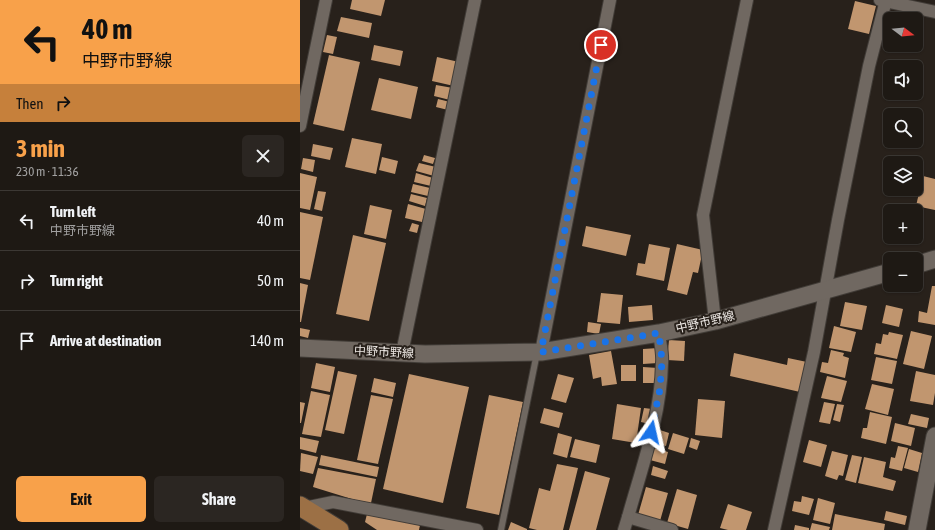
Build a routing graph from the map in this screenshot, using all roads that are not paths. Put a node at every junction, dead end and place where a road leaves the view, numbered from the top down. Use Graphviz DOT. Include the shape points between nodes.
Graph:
graph roads {
  1 [pos="326,0"];
  2 [pos="475,0"];
  3 [pos="610,0"];
  4 [pos="747,0"];
  5 [pos="884,1"];
  6 [pos="935,12"];
  7 [pos="300,126"];
  8 [pos="935,259"];
  9 [pos="923,263"];
  10 [pos="883,274"];
  11 [pos="825,291"];
  12 [pos="715,321"];
  13 [pos="659,333"];
  14 [pos="300,348"];
  15 [pos="539,352"];
  16 [pos="402,353"];
  17 [pos="935,436"];
  18 [pos="302,507"];
  19 [pos="628,517"];
  20 [pos="339,530"];
  21 [pos="477,530"];
  22 [pos="501,530"];
  23 [pos="624,530"];
  24 [pos="672,530"];
  25 [pos="774,530"];
  26 [pos="917,530"];
  1 -- 7 [label="street"];
  2 -- 16 [label="street"];
  3 -- 15 [label="street"];
  4 -- 12 [label="street" via="703,216"];
  5 -- 6 [label="street"];
  5 -- 11 [label="street"];
  8 -- 9 [label="main road"];
  10 -- 11 [label="main road, 中野市野線"];
  11 -- 12 [label="main road, 中野市野線"];
  11 -- 25 [label="street" via="802,411"];
  12 -- 13 [label="main road, 中野市野線"];
  13 -- 15 [label="main road, 中野市野線"];
  13 -- 19 [label="street" via="662,361 660,389"];
  14 -- 16 [label="main road, 中野市野線"];
  15 -- 16 [label="main road, 中野市野線"];
  15 -- 22 [label="lane"];
  17 -- 26 [label="main road"];
  18 -- 20 [label="main road"];
  18 -- 21 [label="street" via="333,502"];
  19 -- 23 [label="street"];
  19 -- 24 [label="street"];
}
